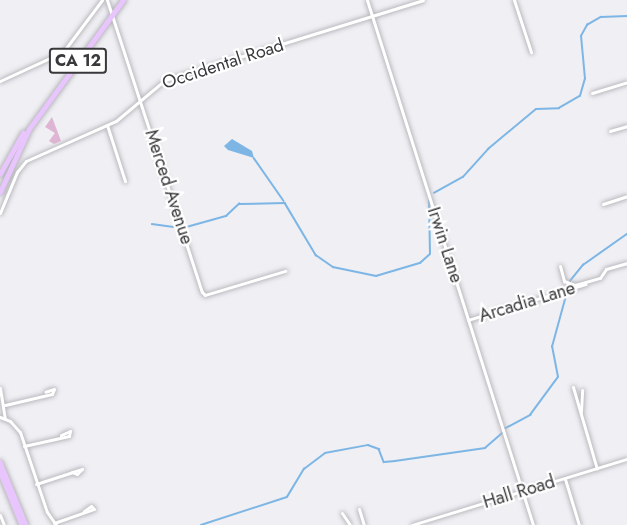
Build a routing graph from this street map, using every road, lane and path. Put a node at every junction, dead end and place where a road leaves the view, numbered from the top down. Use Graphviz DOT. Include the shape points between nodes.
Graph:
graph roads {
  1 [pos="102,0"];
  2 [pos="107,0"];
  3 [pos="123,0"];
  4 [pos="367,0"];
  5 [pos="423,0"];
  6 [pos="514,0"];
  7 [pos="112,15"];
  8 [pos="372,15"];
  9 [pos="531,52"];
  10 [pos="0,81"];
  11 [pos="627,82"];
  12 [pos="592,93"];
  13 [pos="138,101"];
  14 [pos="44,107"];
  15 [pos="107,125"];
  16 [pos="627,126"];
  17 [pos="610,131"];
  18 [pos="0,174"];
  19 [pos="125,181"];
  20 [pos="0,192"];
  21 [pos="627,196"];
  22 [pos="603,204"];
  23 [pos="0,213"];
  24 [pos="627,263"];
  25 [pos="560,266"];
  26 [pos="285,271"];
  27 [pos="586,284"];
  28 [pos="570,285"];
  29 [pos="468,320"];
  30 [pos="573,387"];
  31 [pos="0,388"];
  32 [pos="582,390"];
  33 [pos="45,392"];
  34 [pos="5,405"];
  35 [pos="580,414"];
  36 [pos="2,418"];
  37 [pos="61,435"];
  38 [pos="24,447"];
  39 [pos="627,459"];
  40 [pos="0,462"];
  41 [pos="597,469"];
  42 [pos="0,471"];
  43 [pos="72,472"];
  44 [pos="565,479"];
  45 [pos="36,484"];
  46 [pos="522,491"];
  47 [pos="359,509"];
  48 [pos="84,511"];
  49 [pos="342,513"];
  50 [pos="0,515"];
  51 [pos="55,524"];
  52 [pos="4,525"];
  53 [pos="24,525"];
  54 [pos="350,525"];
  55 [pos="364,525"];
  56 [pos="412,525"];
  57 [pos="533,525"];
  58 [pos="579,525"];
  1 -- 10 [label="street" via="56,57"];
  2 -- 7 [label="street, Merced Avenue"];
  3 -- 7 [label="main road, CA 12"];
  4 -- 8 [label="street, Irwin Lane"];
  5 -- 8 [label="street, Occidental Road"];
  6 -- 9 [label="street"];
  7 -- 13 [label="street, Merced Avenue"];
  7 -- 14 [label="main road, CA 12"];
  8 -- 13 [label="street, Occidental Road" via="168,78"];
  8 -- 29 [label="street, Irwin Lane"];
  11 -- 12 [label="street"];
  13 -- 15 [label="street, Occidental Road"];
  13 -- 26 [label="street, Merced Avenue" via="202,292 206,295"];
  14 -- 18 [label="main road, CA 12" via="15,145"];
  14 -- 20 [label="main road, CA 12" via="22,141"];
  15 -- 19 [label="street"];
  15 -- 23 [label="street, Occidental Road" via="25,162"];
  16 -- 17 [label="street"];
  21 -- 22 [label="street"];
  24 -- 28 [label="street" via="606,269 599,278"];
  25 -- 28 [label="street"];
  27 -- 28 [label="street, Arcadia Lane"];
  28 -- 29 [label="street, Arcadia Lane" via="563,291"];
  29 -- 46 [label="street, Irwin Lane"];
  30 -- 35 [label="street"];
  31 -- 34 [label="street"];
  32 -- 35 [label="street"];
  33 -- 34 [label="street"];
  34 -- 36 [label="street"];
  35 -- 41 [label="street"];
  36 -- 38 [label="street" via="15,425"];
  37 -- 38 [label="street"];
  38 -- 45 [label="street"];
  39 -- 41 [label="street, Hall Road"];
  40 -- 53 [label="main road"];
  41 -- 44 [label="street, Hall Road"];
  42 -- 53 [label="main road"];
  43 -- 45 [label="street"];
  44 -- 46 [label="street, Hall Road"];
  44 -- 58 [label="street"];
  45 -- 51 [label="street"];
  46 -- 56 [label="street, Hall Road"];
  46 -- 57 [label="street, Irwin Lane"];
  47 -- 55 [label="street"];
  48 -- 51 [label="street"];
  49 -- 54 [label="street"];
  50 -- 52 [label="street"];
}
